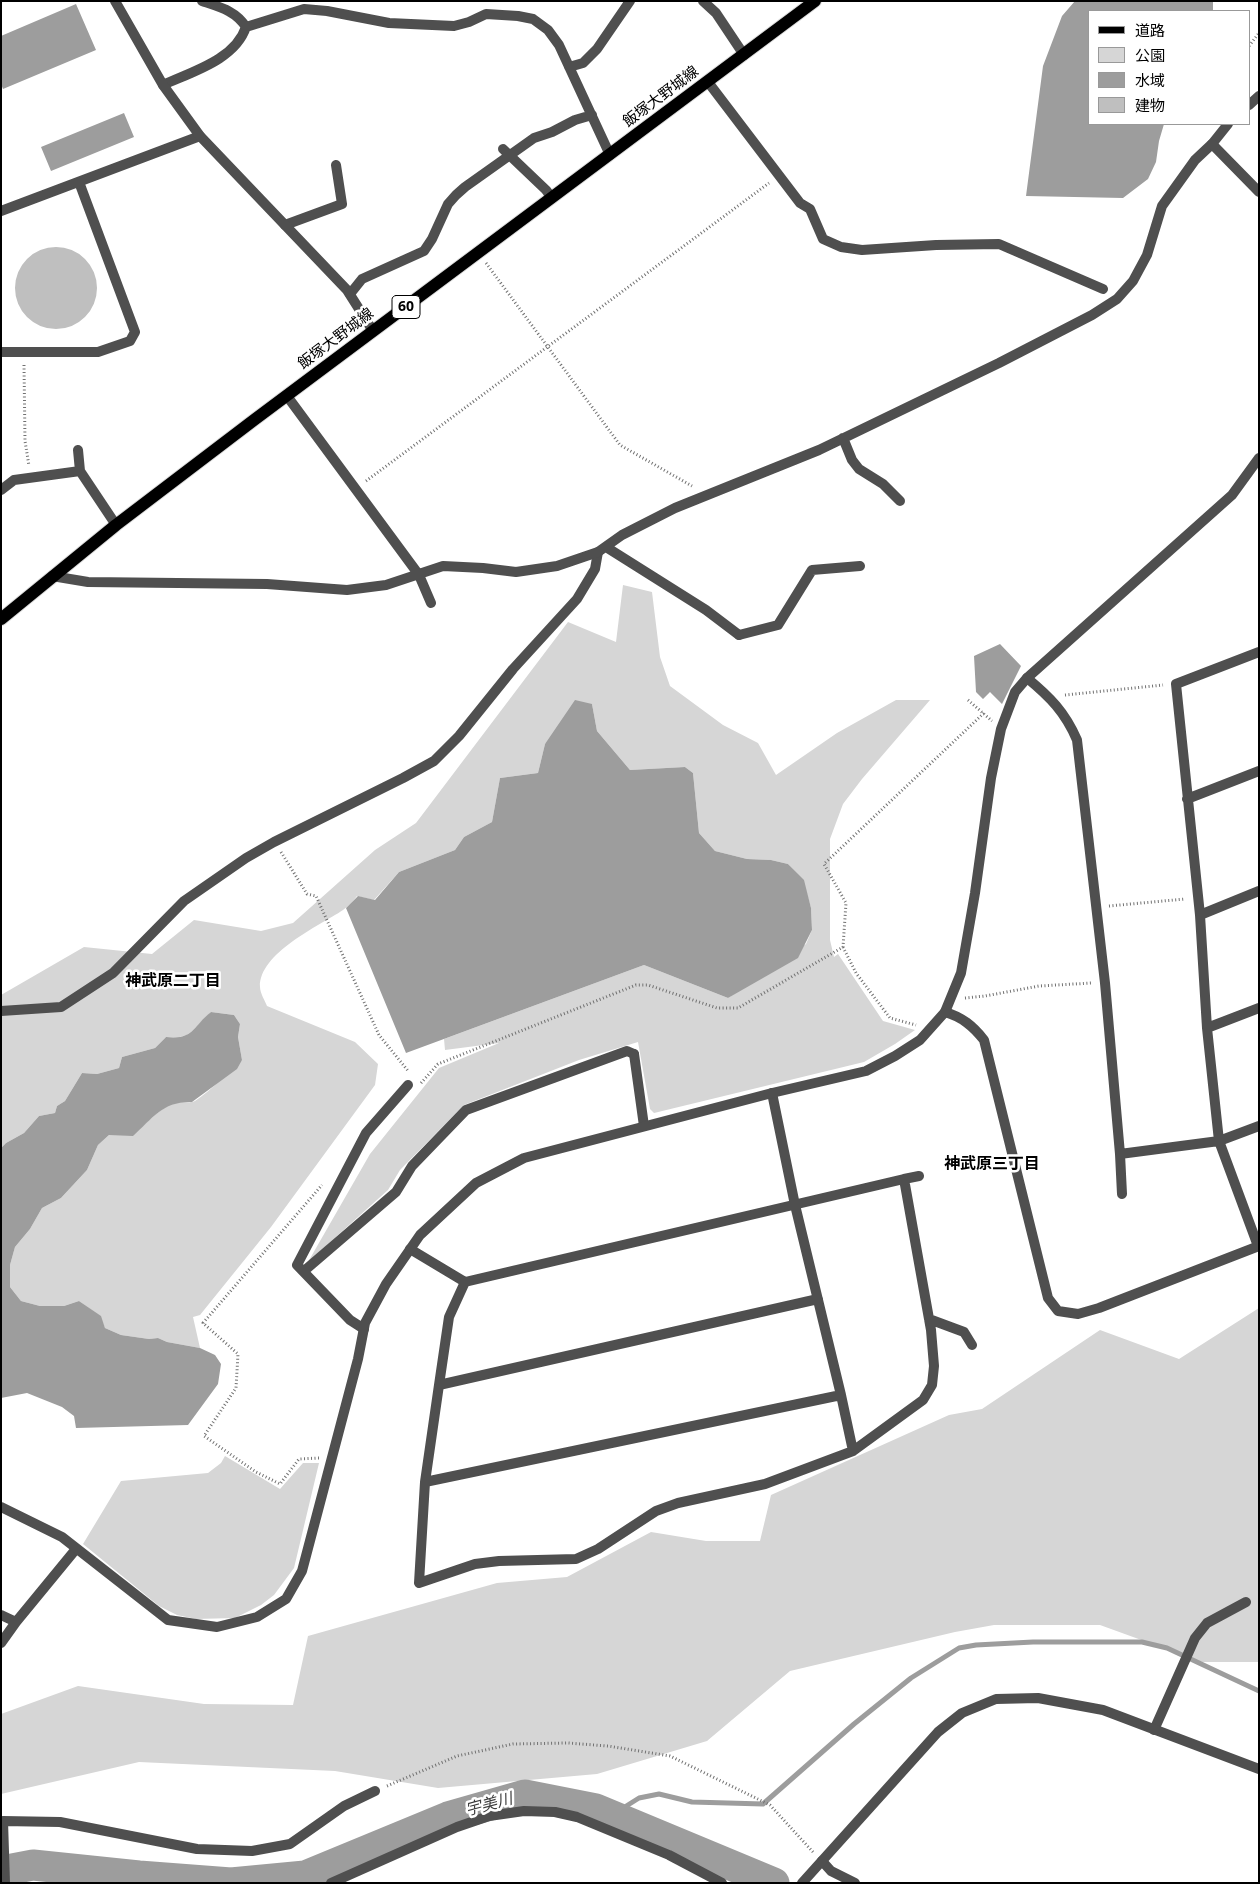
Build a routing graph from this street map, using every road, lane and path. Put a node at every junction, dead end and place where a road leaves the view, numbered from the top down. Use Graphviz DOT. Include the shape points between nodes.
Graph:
graph roads {
  1 [pos="115,1"];
  2 [pos="202,1"];
  3 [pos="630,1"];
  4 [pos="703,1"];
  5 [pos="815,1"];
  6 [pos="246,27"];
  7 [pos="1259,33"];
  8 [pos="1250,45"];
  9 [pos="744,55"];
  10 [pos="569,67"];
  11 [pos="708,82"];
  12 [pos="163,85"];
  13 [pos="592,116"];
  14 [pos="1227,125"];
  15 [pos="200,136"];
  16 [pos="1212,144"];
  17 [pos="506,152"];
  18 [pos="610,155"];
  19 [pos="336,165"];
  20 [pos="778,176"];
  21 [pos="79,182"];
  22 [pos="1259,192"];
  23 [pos="552,198"];
  24 [pos="1,211"];
  25 [pos="285,225"];
  26 [pos="478,253"];
  27 [pos="1103,289"];
  28 [pos="350,294"];
  29 [pos="373,331"];
  30 [pos="548,346"];
  31 [pos="1,352"];
  32 [pos="24,352"];
  33 [pos="287,396"];
  34 [pos="843,438"];
  35 [pos="78,450"];
  36 [pos="1259,458"];
  37 [pos="80,471"];
  38 [pos="31,476"];
  39 [pos="356,488"];
  40 [pos="1,490"];
  41 [pos="707,495"];
  42 [pos="900,500"];
  43 [pos="116,526"];
  44 [pos="602,550"];
  45 [pos="860,566"];
  46 [pos="419,575"];
  47 [pos="52,576"];
  48 [pos="431,603"];
  49 [pos="1,619"];
  50 [pos="1259,652"];
  51 [pos="1027,678"];
  52 [pos="1176,684"];
  53 [pos="968,700"];
  54 [pos="1052,700"];
  55 [pos="984,713"];
  56 [pos="1001,729"];
  57 [pos="1259,771"];
  58 [pos="1187,798"];
  59 [pos="274,842"];
  60 [pos="1259,891"];
  61 [pos="1198,898"];
  62 [pos="1096,907"];
  63 [pos="1200,915"];
  64 [pos="843,947"];
  65 [pos="1105,983"];
  66 [pos="952,999"];
  67 [pos="1259,1008"];
  68 [pos="1,1011"];
  69 [pos="945,1012"];
  70 [pos="1207,1028"];
  71 [pos="927,1031"];
  72 [pos="408,1084"];
  73 [pos="419,1085"];
  74 [pos="772,1093"];
  75 [pos="644,1126"];
  76 [pos="1259,1126"];
  77 [pos="1219,1141"];
  78 [pos="1120,1154"];
  79 [pos="919,1176"];
  80 [pos="904,1180"];
  81 [pos="322,1185"];
  82 [pos="1122,1194"];
  83 [pos="795,1205"];
  84 [pos="1258,1246"];
  85 [pos="410,1249"];
  86 [pos="304,1271"];
  87 [pos="464,1282"];
  88 [pos="818,1299"];
  89 [pos="929,1319"];
  90 [pos="364,1329"];
  91 [pos="972,1345"];
  92 [pos="438,1386"];
  93 [pos="841,1395"];
  94 [pos="852,1451"];
  95 [pos="331,1462"];
  96 [pos="425,1482"];
  97 [pos="1,1507"];
  98 [pos="76,1549"];
  99 [pos="1246,1602"];
  100 [pos="1,1615"];
  101 [pos="16,1622"];
  102 [pos="1,1643"];
  103 [pos="1154,1730"];
  104 [pos="1259,1769"];
  105 [pos="375,1791"];
  106 [pos="2,1821"];
  107 [pos="819,1864"];
  108 [pos="5,1883"];
  109 [pos="331,1883"];
  110 [pos="722,1883"];
  111 [pos="802,1883"];
  112 [pos="855,1883"];
  1 -- 12 [label="street"];
  2 -- 6 [label="street" via="227,9"];
  3 -- 10 [label="street" via="597,49 583,63"];
  4 -- 9 [label="street" via="716,13"];
  5 -- 9 [label="main road, 飯塚大野城線 / 60"];
  6 -- 10 [label="street" via="304,9 390,23 454,26 486,14 518,16 533,19 548,30"];
  6 -- 12 [label="street" via="244,36 232,50"];
  7 -- 8 [label="path"];
  9 -- 11 [label="main road, 飯塚大野城線 / 60"];
  10 -- 13 [label="street"];
  11 -- 18 [label="main road, 飯塚大野城線 / 60"];
  11 -- 20 [label="street"];
  12 -- 15 [label="street"];
  13 -- 17 [label="street" via="575,120"];
  13 -- 18 [label="street"];
  14 -- 16 [label="street"];
  15 -- 21 [label="street"];
  15 -- 25 [label="street"];
  16 -- 22 [label="street"];
  16 -- 34 [label="street" via="1195,160 1162,206 1147,255 1133,281 1118,299 1016,354"];
  17 -- 23 [label="street"];
  17 -- 28 [label="street" via="448,204 424,251 362,279"];
  18 -- 23 [label="main road, 飯塚大野城線 / 60"];
  19 -- 25 [label="street" via="342,204"];
  20 -- 27 [label="street" via="800,203 810,209 823,239 841,247 862,250 999,244"];
  20 -- 30 [label="path"];
  21 -- 24 [label="street"];
  21 -- 32 [label="street" via="135,332 130,341 98,352"];
  23 -- 26 [label="main road, 飯塚大野城線 / 60"];
  25 -- 28 [label="street"];
  26 -- 29 [label="main road, 飯塚大野城線 / 60"];
  26 -- 30 [label="path"];
  28 -- 29 [label="street"];
  29 -- 33 [label="main road, 飯塚大野城線 / 60"];
  30 -- 39 [label="path"];
  30 -- 41 [label="path" via="620,445"];
  31 -- 32 [label="street"];
  32 -- 38 [label="path" via="25,441"];
  33 -- 39 [label="street"];
  33 -- 43 [label="main road, 飯塚大野城線 / 60"];
  34 -- 41 [label="street"];
  34 -- 42 [label="street" via="859,469 884,484"];
  35 -- 37 [label="street"];
  36 -- 51 [label="street" via="1232,495"];
  37 -- 38 [label="street"];
  37 -- 43 [label="street"];
  38 -- 40 [label="street" via="14,480"];
  39 -- 46 [label="street"];
  41 -- 44 [label="street" via="652,519"];
  43 -- 47 [label="main road, 飯塚大野城線 / 60"];
  44 -- 45 [label="street" via="706,610 740,635 778,625 812,570"];
  44 -- 46 [label="street" via="558,566 516,572 443,566"];
  44 -- 59 [label="street" via="577,599 434,761"];
  46 -- 47 [label="street" via="386,585 347,590 267,584 88,582"];
  46 -- 48 [label="street"];
  47 -- 49 [label="main road, 飯塚大野城線 / 60"];
  50 -- 52 [label="street"];
  51 -- 54 [label="street"];
  51 -- 56 [label="street" via="1015,692"];
  52 -- 54 [label="path" via="1070,693"];
  52 -- 58 [label="street"];
  53 -- 55 [label="path"];
  54 -- 62 [label="street" via="1068,720 1078,740"];
  55 -- 56 [label="path"];
  55 -- 64 [label="path" via="824,864 846,903"];
  56 -- 66 [label="street" via="991,778 976,894 963,965"];
  57 -- 58 [label="street"];
  58 -- 61 [label="street"];
  59 -- 68 [label="street" via="184,901 112,973 61,1008"];
  59 -- 72 [label="path" via="307,894 316,896 379,1035 413,1078"];
  60 -- 63 [label="street"];
  61 -- 62 [label="path"];
  61 -- 63 [label="street"];
  62 -- 65 [label="street"];
  63 -- 70 [label="street"];
  64 -- 71 [label="path" via="856,974 890,1018"];
  64 -- 73 [label="path" via="738,1008 717,1008 648,985 636,985 438,1064"];
  65 -- 66 [label="path" via="1039,986"];
  65 -- 78 [label="street"];
  66 -- 69 [label="street"];
  67 -- 70 [label="street"];
  69 -- 71 [label="street"];
  69 -- 84 [label="street" via="958,1016 975,1028 984,1040 1048,1298 1058,1311 1078,1314 1099,1308"];
  70 -- 77 [label="street"];
  71 -- 74 [label="street" via="920,1040 896,1056 866,1071"];
  72 -- 86 [label="street" via="366,1134 352,1159 298,1265"];
  74 -- 75 [label="street"];
  74 -- 83 [label="street"];
  75 -- 85 [label="street" via="524,1158 476,1183 420,1235"];
  75 -- 86 [label="street" via="634,1054 627,1051 466,1110 412,1166 396,1192"];
  76 -- 77 [label="street"];
  77 -- 78 [label="street"];
  77 -- 84 [label="street"];
  78 -- 82 [label="street"];
  79 -- 80 [label="street"];
  80 -- 83 [label="street"];
  80 -- 89 [label="street"];
  81 -- 95 [label="path" via="202,1323 238,1354 236,1388 204,1436 256,1472 280,1484 299,1459 319,1458"];
  83 -- 87 [label="street"];
  83 -- 88 [label="street"];
  85 -- 87 [label="street"];
  85 -- 90 [label="street" via="386,1284"];
  86 -- 90 [label="street" via="350,1320"];
  87 -- 92 [label="street" via="449,1317"];
  88 -- 92 [label="street"];
  88 -- 93 [label="street"];
  89 -- 91 [label="street" via="964,1332"];
  89 -- 94 [label="street" via="934,1366 932,1385 923,1400"];
  90 -- 95 [label="street"];
  92 -- 96 [label="street"];
  93 -- 94 [label="street"];
  93 -- 96 [label="street"];
  94 -- 96 [label="street" via="764,1484 656,1511 598,1549 576,1559 475,1564 419,1583"];
  95 -- 98 [label="street" via="302,1571 286,1598 256,1617 217,1627 168,1620"];
  97 -- 98 [label="street" via="62,1537"];
  98 -- 101 [label="street"];
  99 -- 103 [label="street" via="1207,1623 1195,1638"];
  100 -- 101 [label="street"];
  101 -- 102 [label="street"];
  103 -- 104 [label="street"];
  103 -- 107 [label="street" via="1102,1710 1038,1698 996,1699 962,1713 938,1732"];
  105 -- 106 [label="street" via="344,1806 290,1844 252,1851 197,1849 60,1822"];
  105 -- 107 [label="path" via="457,1756 513,1744 608,1746 670,1756 770,1804"];
  106 -- 108 [label="street"];
  107 -- 111 [label="street"];
  107 -- 112 [label="street"];
  109 -- 110 [label="street" via="457,1826 489,1816 524,1811 577,1816 669,1855"];
}
